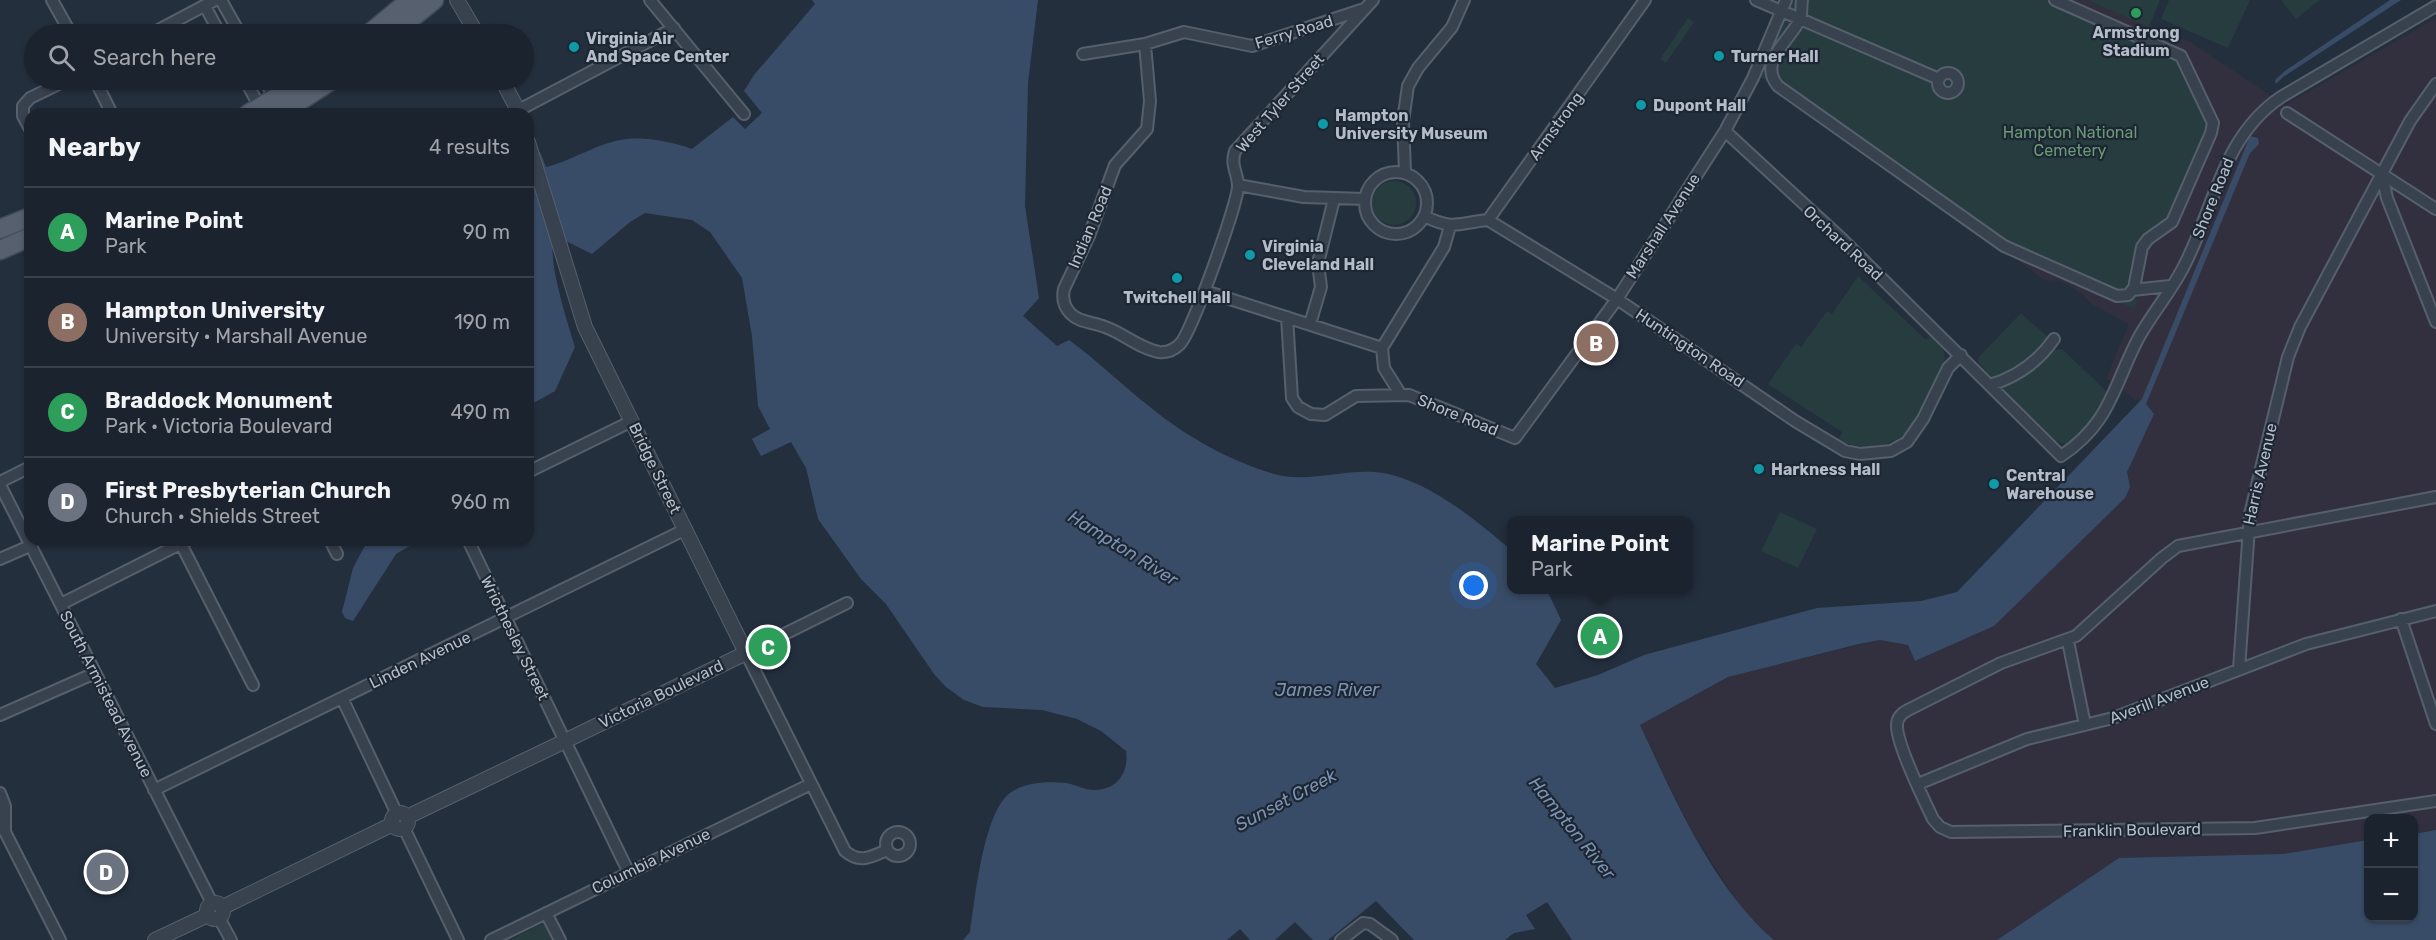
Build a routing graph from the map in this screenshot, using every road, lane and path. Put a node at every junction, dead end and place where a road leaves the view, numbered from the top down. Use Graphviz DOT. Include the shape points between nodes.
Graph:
graph roads {
  1 [pos="52,0"];
  2 [pos="215,0"];
  3 [pos="221,0"];
  4 [pos="410,0"];
  5 [pos="434,0"];
  6 [pos="457,0"];
  7 [pos="650,0"];
  8 [pos="1373,0"];
  9 [pos="1464,0"];
  10 [pos="1645,0"];
  11 [pos="1756,0"];
  12 [pos="1786,0"];
  13 [pos="1802,0"];
  14 [pos="2055,0"];
  15 [pos="205,6"];
  16 [pos="2436,6"];
  17 [pos="1365,9"];
  18 [pos="1781,11"];
  19 [pos="1800,19"];
  20 [pos="65,24"];
  21 [pos="170,24"];
  22 [pos="215,24"];
  23 [pos="234,24"];
  24 [pos="381,24"];
  25 [pos="404,24"];
  26 [pos="471,24"];
  27 [pos="674,28"];
  28 [pos="1145,44"];
  29 [pos="1083,54"];
  30 [pos="1939,79"];
  31 [pos="2436,84"];
  32 [pos="48,90"];
  33 [pos="99,90"];
  34 [pos="253,90"];
  35 [pos="266,90"];
  36 [pos="293,90"];
  37 [pos="311,90"];
  38 [pos="508,90"];
  39 [pos="109,108"];
  40 [pos="266,108"];
  41 [pos="268,108"];
  42 [pos="271,108"];
  43 [pos="272,108"];
  44 [pos="518,108"];
  45 [pos="527,108"];
  46 [pos="2287,112"];
  47 [pos="744,114"];
  48 [pos="24,118"];
  49 [pos="1725,131"];
  50 [pos="534,161"];
  51 [pos="1405,172"];
  52 [pos="2382,174"];
  53 [pos="1238,185"];
  54 [pos="1365,199"];
  55 [pos="1334,200"];
  56 [pos="2436,209"];
  57 [pos="1424,216"];
  58 [pos="24,219"];
  59 [pos="1488,220"];
  60 [pos="1450,226"];
  61 [pos="0,229"];
  62 [pos="24,240"];
  63 [pos="0,250"];
  64 [pos="2170,286"];
  65 [pos="2132,290"];
  66 [pos="1205,291"];
  67 [pos="1617,299"];
  68 [pos="1287,317"];
  69 [pos="2436,322"];
  70 [pos="1310,324"];
  71 [pos="2054,339"];
  72 [pos="1382,348"];
  73 [pos="1170,351"];
  74 [pos="1960,355"];
  75 [pos="1990,385"];
  76 [pos="1401,395"];
  77 [pos="632,422"];
  78 [pos="1515,438"];
  79 [pos="2061,456"];
  80 [pos="534,469"];
  81 [pos="24,470"];
  82 [pos="0,483"];
  83 [pos="2436,497"];
  84 [pos="686,529"];
  85 [pos="24,530"];
  86 [pos="2247,532"];
  87 [pos="30,546"];
  88 [pos="32,546"];
  89 [pos="177,546"];
  90 [pos="187,546"];
  91 [pos="333,546"];
  92 [pos="471,546"];
  93 [pos="337,554"];
  94 [pos="0,559"];
  95 [pos="847,603"];
  96 [pos="61,604"];
  97 [pos="2436,611"];
  98 [pos="506,618"];
  99 [pos="2401,619"];
  100 [pos="2068,641"];
  101 [pos="746,653"];
  102 [pos="2239,669"];
  103 [pos="95,673"];
  104 [pos="253,685"];
  105 [pos="342,698"];
  106 [pos="0,715"];
  107 [pos="1897,724"];
  108 [pos="2436,724"];
  109 [pos="2085,725"];
  110 [pos="565,741"];
  111 [pos="811,784"];
  112 [pos="1918,784"];
  113 [pos="154,790"];
  114 [pos="0,794"];
  115 [pos="2436,801"];
  116 [pos="400,821"];
  117 [pos="2,833"];
  118 [pos="887,850"];
  119 [pos="628,872"];
  120 [pos="215,911"];
  121 [pos="546,913"];
  122 [pos="496,939"];
  123 [pos="60,940"];
  124 [pos="155,940"];
  125 [pos="231,940"];
  126 [pos="459,940"];
  127 [pos="560,940"];
  128 [pos="1341,940"];
  129 [pos="1392,940"];
  1 -- 20 [label="street"];
  2 -- 15 [label="street"];
  3 -- 23 [label="street"];
  4 -- 24 [label="main road"];
  5 -- 25 [label="main road"];
  6 -- 26 [label="street"];
  7 -- 27 [label="street"];
  8 -- 17 [label="street, West Tyler Street"];
  9 -- 51 [label="street" via="1452,27 1408,86 1403,121"];
  10 -- 59 [label="street, Armstrong"];
  11 -- 18 [label="street"];
  12 -- 18 [label="street, Marshall Avenue"];
  13 -- 19 [label="street"];
  14 -- 65 [label="street" via="2181,56 2213,123 2172,222 2142,247"];
  15 -- 21 [label="street"];
  15 -- 22 [label="street"];
  16 -- 64 [label="street, Shore Road" via="2286,93 2254,118 2232,150 2185,265"];
  17 -- 28 [label="street, Ferry Road" via="1252,46 1190,32"];
  17 -- 53 [label="street, West Tyler Street" via="1235,151 1232,165"];
  18 -- 19 [label="street"];
  18 -- 49 [label="street, Marshall Avenue"];
  19 -- 30 [label="street"];
  19 -- 65 [label="street" via="1772,64 1771,72 1778,86 2004,246 2117,296 2123,297"];
  27 -- 45 [label="street"];
  27 -- 47 [label="street"];
  28 -- 29 [label="street, Ferry Road"];
  28 -- 73 [label="street, Indian Road" via="1148,129 1115,165 1063,298 1069,312 1079,319 1106,327 1150,350"];
  31 -- 52 [label="street, Harris Avenue" via="2410,121"];
  32 -- 48 [label="street" via="23,106"];
  33 -- 39 [label="street"];
  34 -- 40 [label="street"];
  35 -- 41 [label="street"];
  36 -- 42 [label="main road"];
  37 -- 43 [label="main road"];
  38 -- 44 [label="street"];
  46 -- 52 [label="street"];
  49 -- 67 [label="street, Marshall Avenue"];
  49 -- 74 [label="street, Orchard Road"];
  50 -- 77 [label="street, Bridge Street" via="585,327"];
  51 -- 54 [label="street" via="1394,171 1374,180"];
  51 -- 57 [label="street" via="1425,190"];
  52 -- 56 [label="street"];
  52 -- 69 [label="street" via="2387,198"];
  52 -- 86 [label="street, Harris Avenue" via="2295,337"];
  53 -- 55 [label="street"];
  53 -- 66 [label="street, West Tyler Street"];
  54 -- 55 [label="street"];
  54 -- 57 [label="street" via="1370,220 1387,233 1409,231"];
  55 -- 70 [label="street" via="1317,264 1321,287"];
  57 -- 60 [label="street"];
  58 -- 61 [label="main road"];
  59 -- 60 [label="street"];
  59 -- 67 [label="street, Huntington Road"];
  60 -- 72 [label="street" via="1444,247"];
  62 -- 63 [label="main road"];
  64 -- 65 [label="street"];
  64 -- 79 [label="street, Shore Road" via="2139,337 2099,422"];
  66 -- 68 [label="street"];
  66 -- 73 [label="street, West Tyler Street" via="1188,333"];
  67 -- 74 [label="street, Huntington Road" via="1795,421 1845,451 1860,454 1897,450 1907,442 1948,368"];
  67 -- 78 [label="street, Marshall Avenue"];
  68 -- 70 [label="street"];
  68 -- 76 [label="street, Shore Road" via="1292,398 1298,407 1311,414 1325,414 1356,396"];
  70 -- 72 [label="street"];
  71 -- 75 [label="street" via="2025,369 2011,379"];
  72 -- 76 [label="street" via="1384,368"];
  74 -- 75 [label="street, Orchard Road"];
  75 -- 79 [label="street, Orchard Road"];
  76 -- 78 [label="street, Shore Road"];
  77 -- 80 [label="street"];
  77 -- 84 [label="street, Bridge Street"];
  81 -- 82 [label="street"];
  82 -- 85 [label="street, South Armistead Avenue"];
  83 -- 86 [label="street"];
  84 -- 98 [label="street, Linden Avenue"];
  84 -- 101 [label="street, Bridge Street"];
  86 -- 100 [label="street, Harris Avenue" via="2174,548"];
  86 -- 102 [label="street"];
  87 -- 94 [label="street"];
  88 -- 96 [label="street, South Armistead Avenue"];
  89 -- 96 [label="street"];
  90 -- 104 [label="street"];
  91 -- 93 [label="street"];
  92 -- 98 [label="street, Wriothesley Street"];
  95 -- 101 [label="street, Victoria Boulevard"];
  96 -- 103 [label="street, South Armistead Avenue"];
  97 -- 99 [label="street, Averill Avenue"];
  98 -- 105 [label="street, Linden Avenue"];
  98 -- 110 [label="street, Wriothesley Street"];
  99 -- 102 [label="street, Averill Avenue" via="2315,641"];
  99 -- 108 [label="street"];
  100 -- 107 [label="street, Harris Avenue" via="2001,663 1904,712"];
  100 -- 109 [label="street"];
  101 -- 110 [label="street, Victoria Boulevard"];
  101 -- 111 [label="street, Bridge Street"];
  102 -- 109 [label="street, Averill Avenue"];
  103 -- 106 [label="street"];
  103 -- 113 [label="street, South Armistead Avenue"];
  105 -- 113 [label="street, Linden Avenue"];
  105 -- 116 [label="street"];
  107 -- 112 [label="street, Franklin Boulevard"];
  109 -- 112 [label="street, Averill Avenue" via="2027,739"];
  110 -- 116 [label="street, Victoria Boulevard"];
  110 -- 119 [label="street, Wriothesley Street"];
  111 -- 118 [label="street, Bridge Street" via="845,851 854,859 864,860"];
  111 -- 119 [label="street, Columbia Avenue"];
  112 -- 115 [label="street, Franklin Boulevard" via="1936,824 1959,833 2255,828"];
  113 -- 120 [label="street, South Armistead Avenue"];
  114 -- 117 [label="street" via="5,807"];
  116 -- 120 [label="street, Victoria Boulevard"];
  116 -- 126 [label="street"];
  117 -- 123 [label="street"];
  119 -- 121 [label="street, Columbia Avenue"];
  120 -- 124 [label="street, Victoria Boulevard"];
  120 -- 125 [label="street, South Armistead Avenue"];
  121 -- 122 [label="street, Columbia Avenue"];
  121 -- 127 [label="street"];
  128 -- 129 [label="street" via="1363,923 1371,924"];
}
